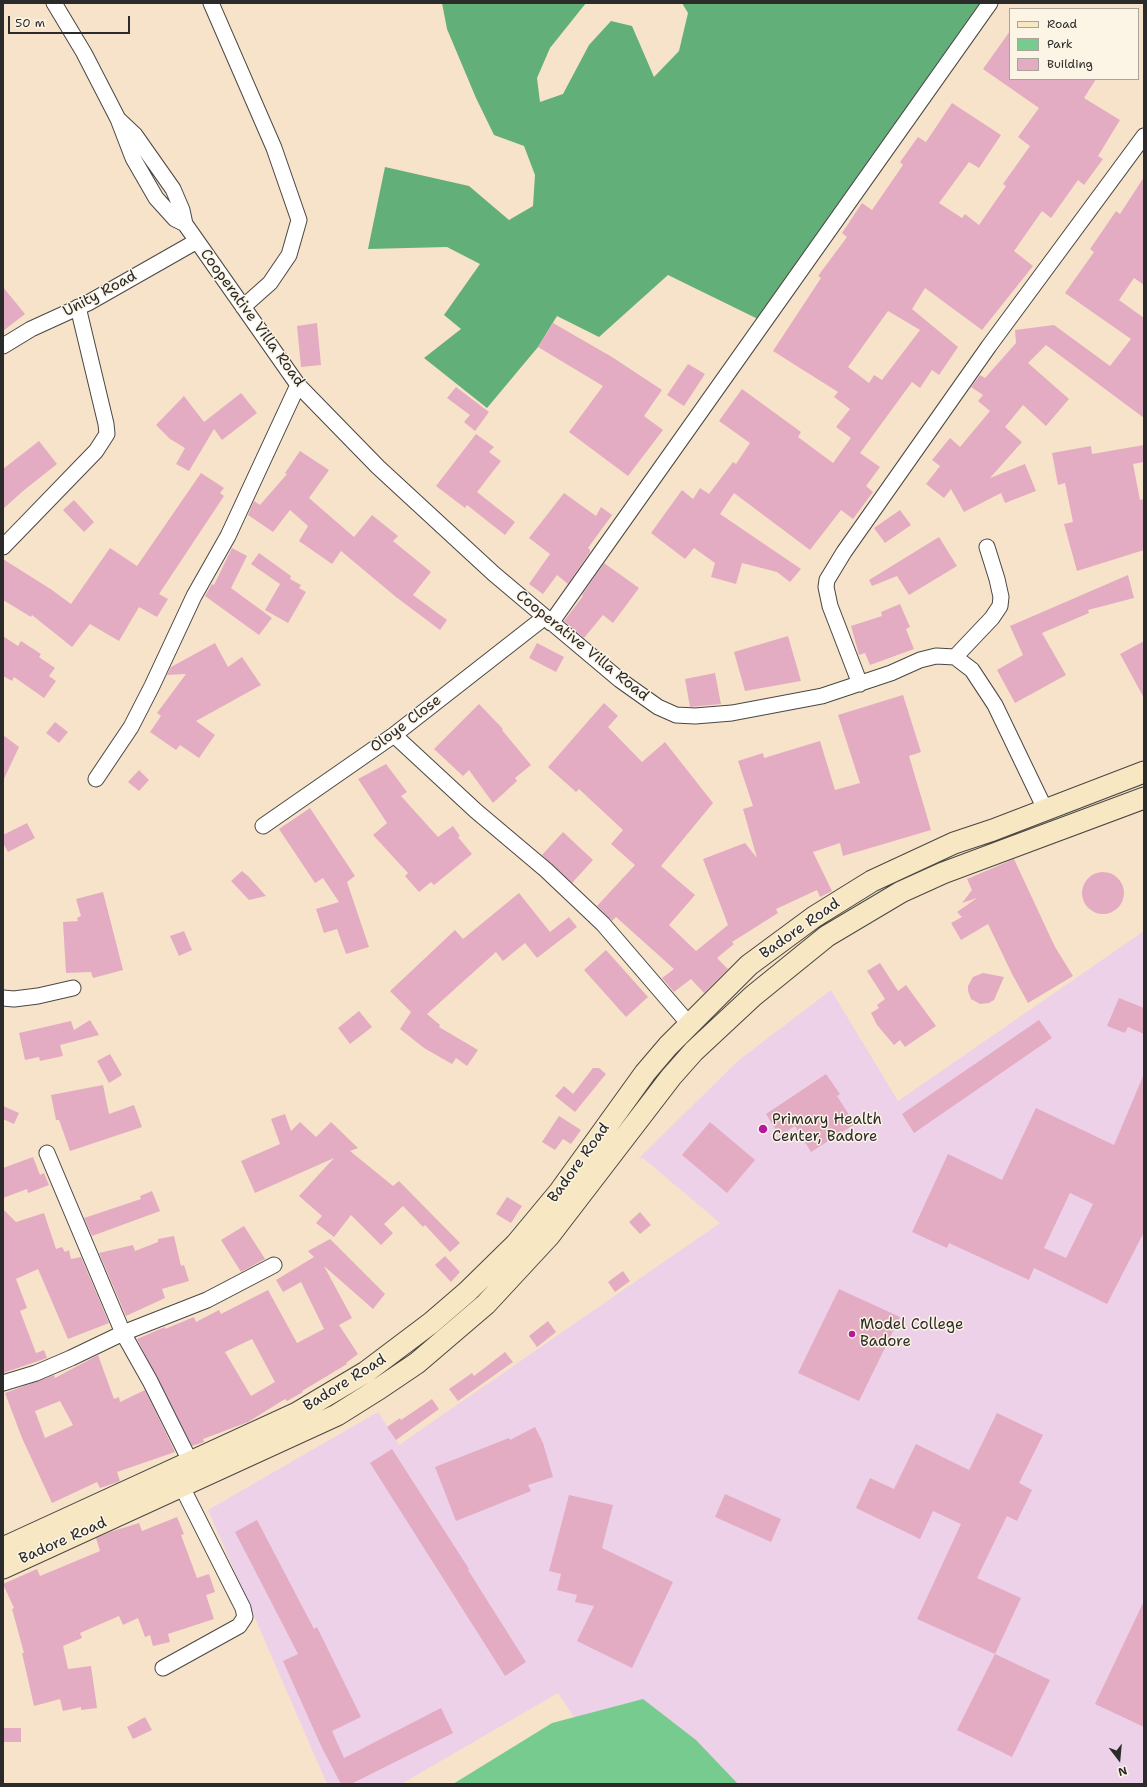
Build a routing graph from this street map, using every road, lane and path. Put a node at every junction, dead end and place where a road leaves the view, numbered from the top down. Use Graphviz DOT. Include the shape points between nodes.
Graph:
graph roads {
  1 [pos="54,3"];
  2 [pos="990,3"];
  3 [pos="215,4"];
  4 [pos="1144,136"];
  5 [pos="196,242"];
  6 [pos="78,307"];
  7 [pos="243,307"];
  8 [pos="3,346"];
  9 [pos="298,385"];
  10 [pos="3,547"];
  11 [pos="987,547"];
  12 [pos="548,620"];
  13 [pos="955,658"];
  14 [pos="860,684"];
  15 [pos="394,735"];
  16 [pos="1144,772"];
  17 [pos="96,779"];
  18 [pos="1144,798"];
  19 [pos="1045,809"];
  20 [pos="263,826"];
  21 [pos="911,862"];
  22 [pos="921,883"];
  23 [pos="73,988"];
  24 [pos="3,998"];
  25 [pos="689,1024"];
  26 [pos="47,1152"];
  27 [pos="274,1265"];
  28 [pos="123,1333"];
  29 [pos="3,1383"];
  30 [pos="190,1461"];
  31 [pos="182,1487"];
  32 [pos="3,1548"];
  33 [pos="3,1568"];
  34 [pos="163,1668"];
  1 -- 5 [label="street, Cooperative Villa Road" via="84,53 118,119 133,158 156,198 175,219 185,224"];
  2 -- 12 [label="street, Oloye Close"];
  3 -- 7 [label="street" via="274,148 299,220 289,255 270,283"];
  4 -- 14 [label="street" via="989,346 827,580 830,606"];
  5 -- 6 [label="street, Unity Road"];
  5 -- 7 [label="street, Cooperative Villa Road"];
  6 -- 8 [label="street, Unity Road" via="30,329"];
  6 -- 10 [label="street" via="107,434 96,451"];
  7 -- 9 [label="street, Cooperative Villa Road"];
  9 -- 12 [label="street, Cooperative Villa Road" via="378,467"];
  9 -- 17 [label="street" via="228,536 194,596 131,727"];
  11 -- 13 [label="street" via="997,579 1000,606"];
  12 -- 14 [label="street, Cooperative Villa Road" via="620,680 658,707 676,715 739,712 822,696"];
  12 -- 15 [label="street, Oloye Close"];
  13 -- 14 [label="street, Cooperative Villa Road" via="936,656 920,660"];
  13 -- 19 [label="street" via="972,670 995,705"];
  15 -- 20 [label="street, Oloye Close"];
  15 -- 25 [label="street" via="603,924"];
  16 -- 19 [label="main road, Badore Road"];
  18 -- 22 [label="main road, Badore Road" via="1041,835"];
  19 -- 21 [label="main road, Badore Road"];
  21 -- 22 [label="main road"];
  21 -- 25 [label="main road, Badore Road" via="872,881 791,933 749,965"];
  22 -- 31 [label="main road, Badore Road" via="827,936 726,1019 671,1077 549,1236 486,1304 449,1337 380,1388 337,1415"];
  23 -- 24 [label="street" via="38,996"];
  25 -- 30 [label="main road, Badore Road" via="645,1073 560,1191 510,1250 467,1292 391,1353 341,1387 297,1413"];
  26 -- 28 [label="street"];
  27 -- 28 [label="street" via="207,1300"];
  28 -- 29 [label="street" via="36,1373"];
  28 -- 30 [label="street"];
  30 -- 32 [label="main road, Badore Road"];
  31 -- 33 [label="main road, Badore Road"];
  31 -- 34 [label="street" via="243,1608 245,1617 239,1626"];
}
